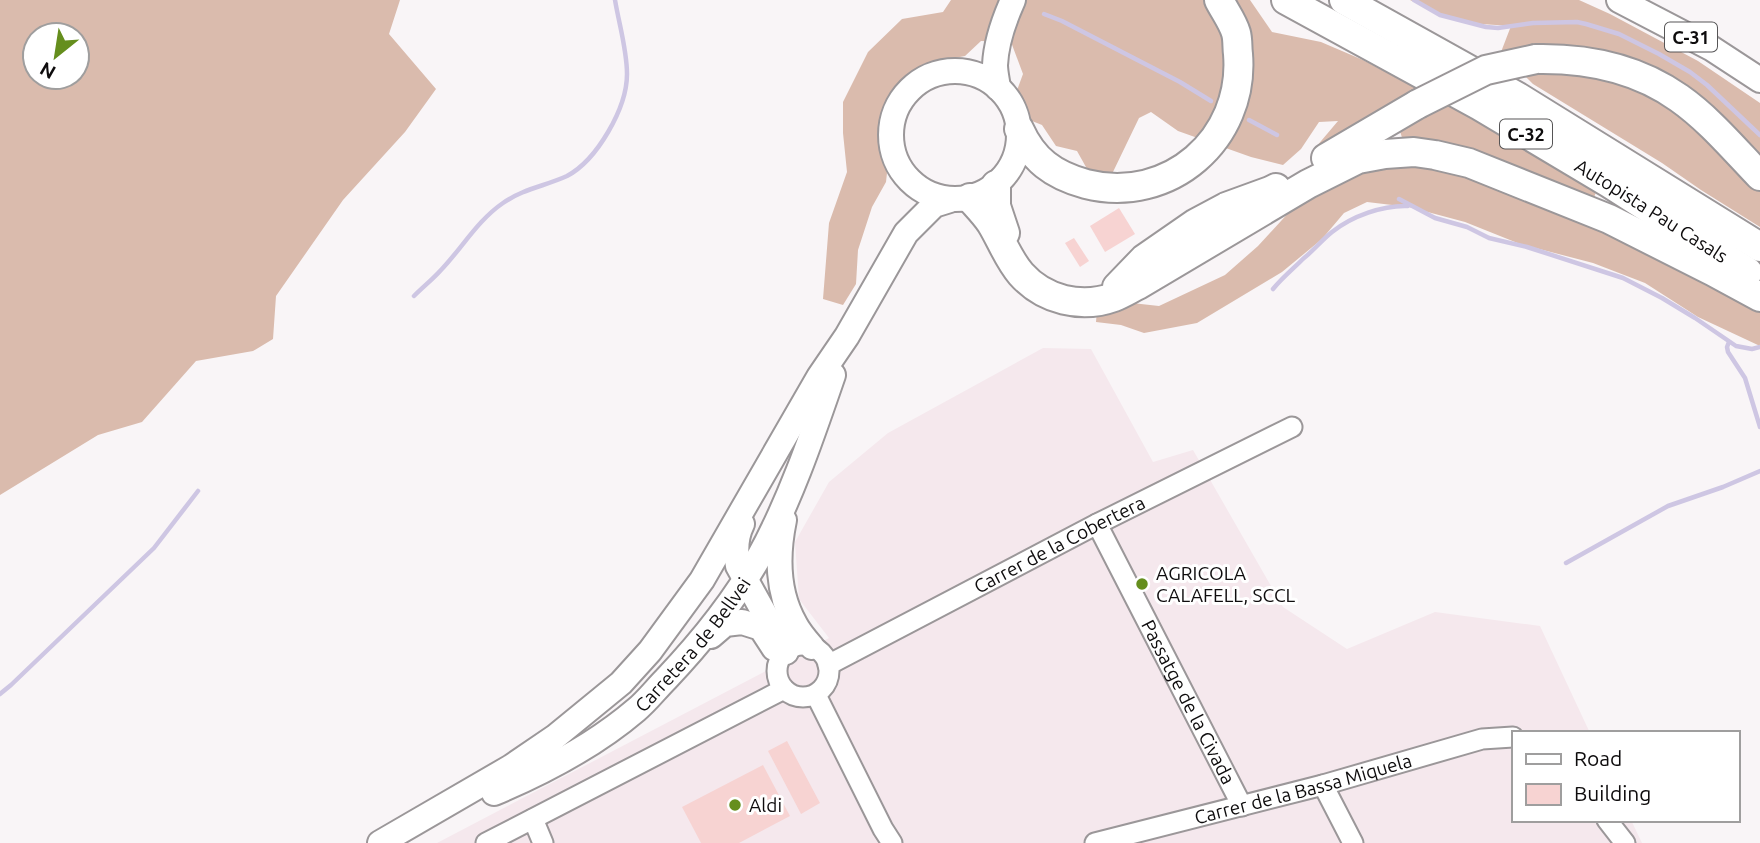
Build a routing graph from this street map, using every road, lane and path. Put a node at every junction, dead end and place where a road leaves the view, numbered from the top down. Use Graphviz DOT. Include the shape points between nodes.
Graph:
graph roads {
  1 [pos="1219,0"];
  2 [pos="1286,0"];
  3 [pos="1344,0"];
  4 [pos="1619,0"];
  5 [pos="1009,8"];
  6 [pos="961,71"];
  7 [pos="1760,80"];
  8 [pos="998,88"];
  9 [pos="1019,129"];
  10 [pos="902,172"];
  11 [pos="1760,176"];
  12 [pos="996,185"];
  13 [pos="960,199"];
  14 [pos="906,233"];
  15 [pos="1760,247"];
  16 [pos="1760,280"];
  17 [pos="1760,297"];
  18 [pos="847,336"];
  19 [pos="1293,427"];
  20 [pos="776,451"];
  21 [pos="788,497"];
  22 [pos="1097,524"];
  23 [pos="746,579"];
  24 [pos="783,656"];
  25 [pos="820,656"];
  26 [pos="687,657"];
  27 [pos="784,689"];
  28 [pos="816,695"];
  29 [pos="1512,737"];
  30 [pos="1323,785"];
  31 [pos="1242,806"];
  32 [pos="533,819"];
  33 [pos="1609,822"];
  34 [pos="403,831"];
  35 [pos="1133,838"];
  36 [pos="380,843"];
  37 [pos="486,843"];
  38 [pos="543,843"];
  39 [pos="892,843"];
  40 [pos="1095,843"];
  41 [pos="1353,843"];
  42 [pos="1625,843"];
  1 -- 9 [label="highway" via="1236,33 1238,85 1215,140 1182,169 1147,184 1094,186 1039,161"];
  2 -- 16 [label="highway, Autopista Pau Casals / C-32" via="1480,106"];
  3 -- 15 [label="highway, Autopista Pau Casals / C-32" via="1518,97"];
  4 -- 7 [label="main road, C-31" via="1711,48"];
  5 -- 6 [label="main road" via="975,61"];
  5 -- 8 [label="main road" via="995,65"];
  6 -- 8 [label="main road"];
  6 -- 10 [label="main road" via="930,75 907,92 892,122 892,148"];
  8 -- 9 [label="main road" via="1014,109"];
  9 -- 12 [label="main road" via="1010,170"];
  10 -- 13 [label="main road" via="923,191"];
  10 -- 14 [label="main road, Carretera de Bellvei" via="909,198"];
  11 -- 12 [label="highway, bridge" via="1679,97 1621,69 1561,59 1486,70 1461,81 1270,191 1196,223 1144,259 1115,290 1092,296 1060,291 1026,269 1000,220"];
  12 -- 13 [label="main road"];
  13 -- 14 [label="main road, Carretera de Bellvei" via="934,205"];
  13 -- 17 [label="highway" via="989,220 1012,262 1039,289 1071,302 1093,303 1114,298 1359,159 1413,152 1469,163 1597,214"];
  14 -- 18 [label="main road, Carretera de Bellvei"];
  18 -- 20 [label="main road, Carretera de Bellvei"];
  18 -- 21 [label="main road, Carretera de Bellvei"];
  19 -- 22 [label="street, Carrer de la Cobertera"];
  20 -- 23 [label="main road" via="769,478 740,529 734,551"];
  20 -- 34 [label="main road, Carretera de Bellvei" via="702,580 621,683 511,767"];
  21 -- 23 [label="main road, Carretera de Bellvei"];
  21 -- 25 [label="main road" via="780,539 784,597 794,624"];
  22 -- 25 [label="street, Carrer de la Cobertera"];
  22 -- 31 [label="street, Passatge de la Civada"];
  23 -- 24 [label="main road"];
  23 -- 26 [label="main road, Carretera de Bellvei"];
  24 -- 25 [label="street" via="793,647 803,646"];
  24 -- 26 [label="main road" via="761,628 742,622 725,624"];
  24 -- 27 [label="street" via="778,678"];
  25 -- 28 [label="street" via="828,675"];
  26 -- 34 [label="main road, Carretera de Bellvei" via="637,709 597,739 509,786"];
  27 -- 28 [label="street" via="793,695"];
  27 -- 32 [label="street"];
  28 -- 39 [label="street"];
  29 -- 30 [label="street, Carrer de la Bassa Miquela" via="1482,739"];
  30 -- 31 [label="street, Carrer de la Bassa Miquela"];
  30 -- 41 [label="street"];
  31 -- 35 [label="street, Carrer de la Bassa Miquela"];
  32 -- 37 [label="street"];
  32 -- 38 [label="street"];
  33 -- 42 [label="street"];
  34 -- 36 [label="main road, Carretera de Bellvei"];
  35 -- 40 [label="street, Carrer de la Bassa Miquela"];
}
